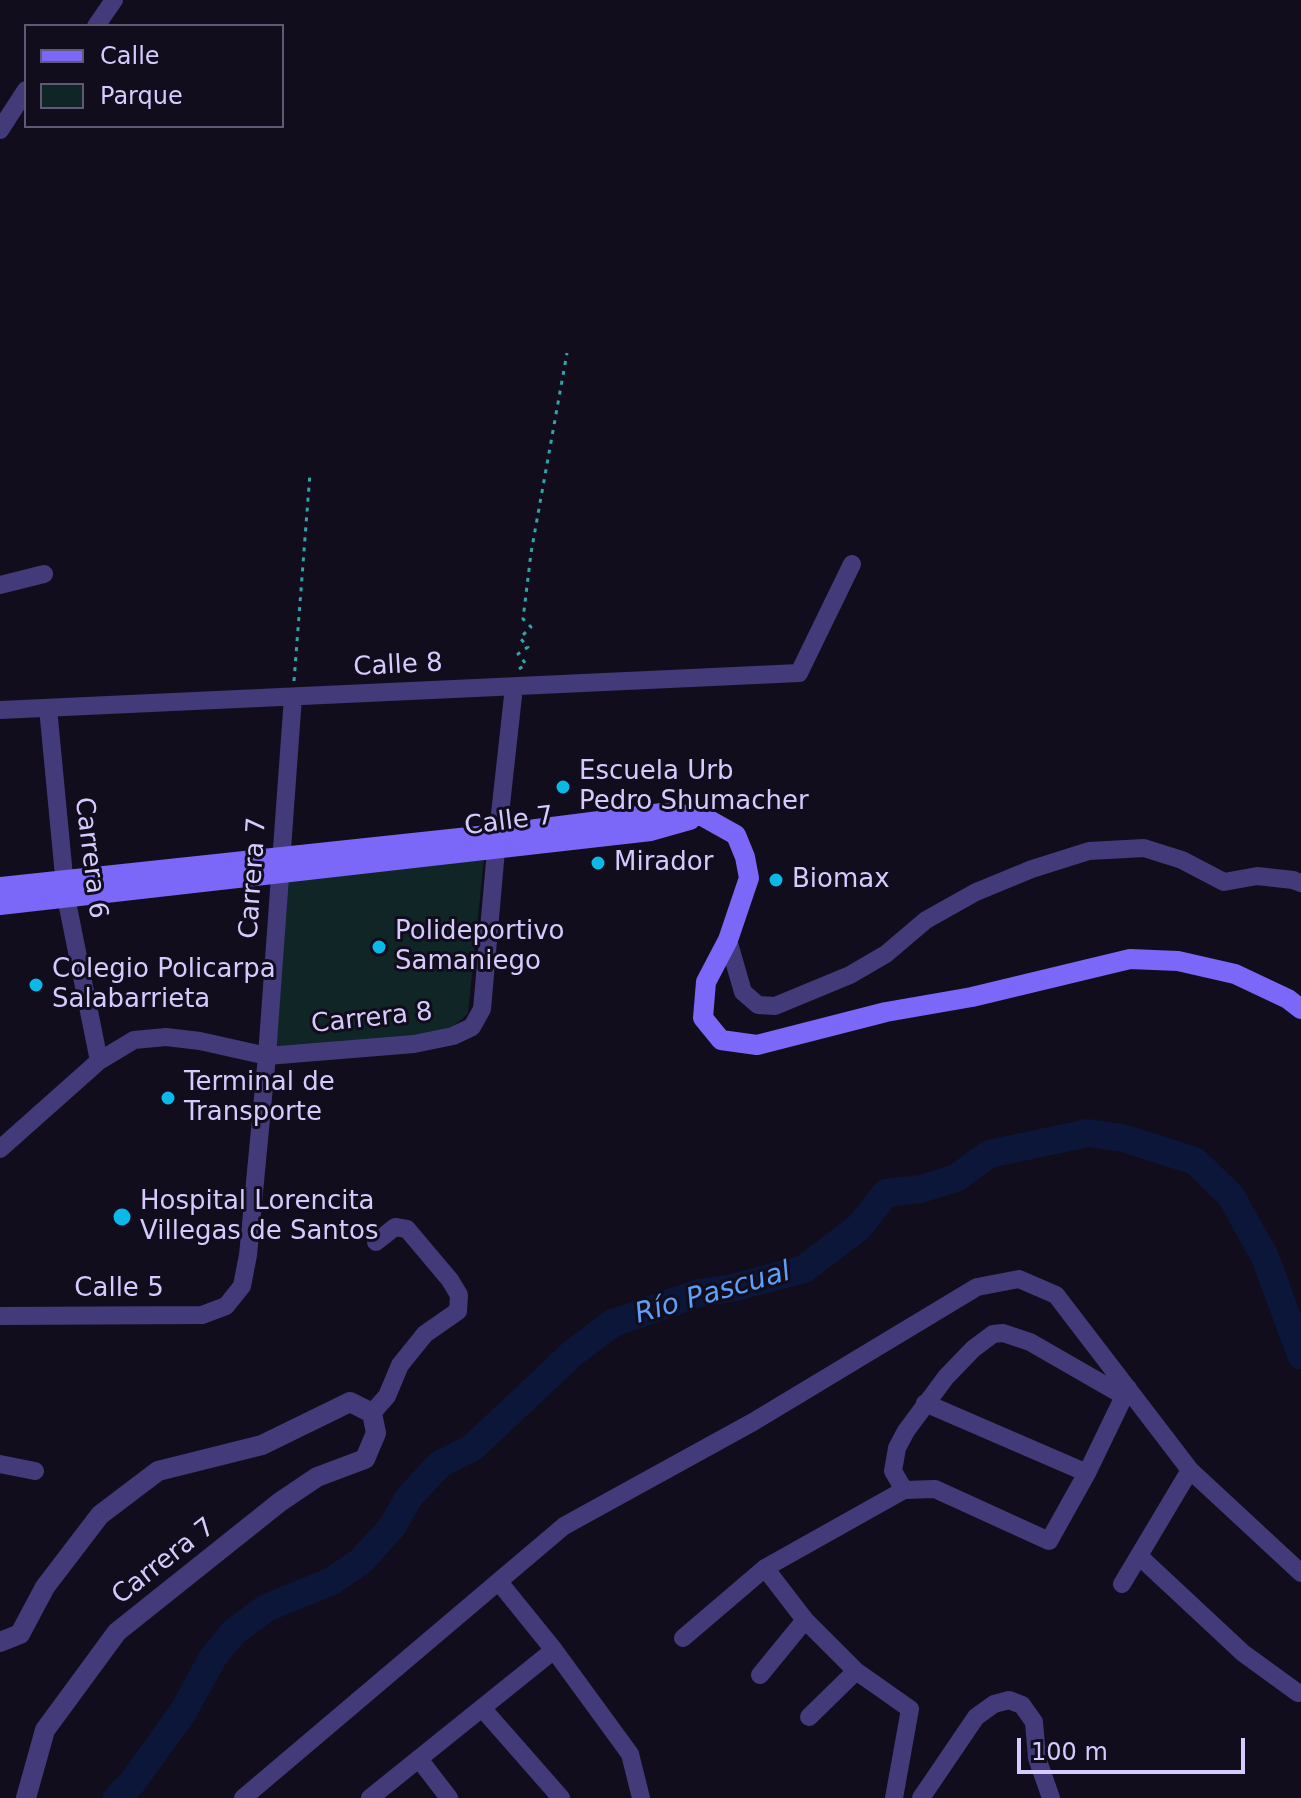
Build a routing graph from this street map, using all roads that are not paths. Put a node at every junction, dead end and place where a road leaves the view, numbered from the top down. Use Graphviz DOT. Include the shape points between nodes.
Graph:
graph roads {
  1 [pos="114,0"];
  2 [pos="97,24"];
  3 [pos="24,93"];
  4 [pos="0,130"];
  5 [pos="852,564"];
  6 [pos="44,574"];
  7 [pos="0,585"];
  8 [pos="514,687"];
  9 [pos="293,697"];
  10 [pos="48,708"];
  11 [pos="0,710"];
  12 [pos="496,842"];
  13 [pos="281,865"];
  14 [pos="1301,883"];
  15 [pos="0,887"];
  16 [pos="64,888"];
  17 [pos="0,905"];
  18 [pos="728,940"];
  19 [pos="1301,1009"];
  20 [pos="267,1056"];
  21 [pos="99,1061"];
  22 [pos="0,1149"];
  23 [pos="376,1242"];
  24 [pos="234,1298"];
  25 [pos="0,1316"];
  26 [pos="1126,1392"];
  27 [pos="925,1403"];
  28 [pos="372,1413"];
  29 [pos="0,1464"];
  30 [pos="1190,1470"];
  31 [pos="35,1471"];
  32 [pos="1087,1473"];
  33 [pos="904,1490"];
  34 [pos="1139,1556"];
  35 [pos="765,1568"];
  36 [pos="1301,1573"];
  37 [pos="499,1582"];
  38 [pos="1122,1584"];
  39 [pos="805,1620"];
  40 [pos="683,1638"];
  41 [pos="0,1642"];
  42 [pos="554,1650"];
  43 [pos="856,1671"];
  44 [pos="760,1675"];
  45 [pos="1298,1693"];
  46 [pos="482,1708"];
  47 [pos="809,1717"];
  48 [pos="419,1759"];
  49 [pos="1047,1790"];
  50 [pos="26,1798"];
  51 [pos="243,1798"];
  52 [pos="370,1798"];
  53 [pos="449,1798"];
  54 [pos="561,1798"];
  55 [pos="641,1798"];
  56 [pos="894,1798"];
  57 [pos="921,1798"];
  58 [pos="1032,1798"];
  1 -- 2 [label="street"];
  3 -- 4 [label="street"];
  5 -- 8 [label="street, Calle 8" via="799,673"];
  6 -- 7 [label="street"];
  8 -- 9 [label="street, Calle 8"];
  8 -- 12 [label="street, Carrera 8"];
  9 -- 10 [label="street, Calle 8"];
  9 -- 13 [label="street, Carrera 7"];
  10 -- 11 [label="street, Calle 8"];
  10 -- 16 [label="street, Carrera 6"];
  12 -- 13 [label="main road, Calle 7"];
  12 -- 18 [label="main road, Calle 7" via="662,813 702,816 736,835 745,857 749,878"];
  12 -- 20 [label="street, Carrera 8" via="482,1009 472,1027 414,1044"];
  13 -- 16 [label="main road, Calle 7"];
  13 -- 20 [label="street, Carrera 7"];
  14 -- 18 [label="street" via="1257,876 1224,882 1144,848 1089,851 976,892 926,920 886,954 850,975 775,1006 758,1005 743,992"];
  15 -- 16 [label="main road, Calle 7"];
  16 -- 17 [label="main road, Calle 7"];
  16 -- 21 [label="street, Carrera 6"];
  18 -- 19 [label="main road" via="706,982 703,1018 721,1040 757,1045 1130,959 1178,961 1235,974"];
  20 -- 21 [label="street, Carrera 8" via="166,1037 134,1040"];
  20 -- 24 [label="street, Carrera 7" via="248,1255"];
  21 -- 22 [label="street, Carrera 8"];
  23 -- 28 [label="street" via="395,1227 407,1229 459,1295 458,1311 425,1334"];
  24 -- 25 [label="street, Calle 5" via="202,1315"];
  26 -- 27 [label="street" via="1003,1333 973,1349"];
  26 -- 30 [label="street"];
  26 -- 32 [label="street"];
  26 -- 37 [label="street" via="1056,1295 1019,1279 977,1287 753,1422 564,1526"];
  27 -- 32 [label="street"];
  27 -- 33 [label="street" via="897,1448 893,1471"];
  28 -- 41 [label="street" via="350,1402 262,1445 158,1471 100,1515 45,1587 20,1634"];
  28 -- 50 [label="street, Carrera 7" via="376,1433 365,1459 317,1477 280,1502 117,1632 45,1730"];
  29 -- 31 [label="street"];
  30 -- 34 [label="street"];
  30 -- 36 [label="street"];
  32 -- 33 [label="street" via="1049,1541 935,1489"];
  33 -- 35 [label="street"];
  34 -- 38 [label="street"];
  34 -- 45 [label="street" via="1243,1653"];
  35 -- 39 [label="street"];
  35 -- 40 [label="street"];
  37 -- 42 [label="street"];
  37 -- 51 [label="street"];
  39 -- 43 [label="street"];
  39 -- 44 [label="street"];
  42 -- 46 [label="street"];
  42 -- 55 [label="street" via="630,1754"];
  43 -- 47 [label="street"];
  43 -- 56 [label="street" via="910,1709"];
  46 -- 48 [label="street"];
  46 -- 54 [label="street"];
  48 -- 52 [label="street"];
  48 -- 53 [label="street"];
  49 -- 57 [label="street" via="1034,1722 1022,1705 1009,1700 976,1717"];
  49 -- 58 [label="street"];
}
